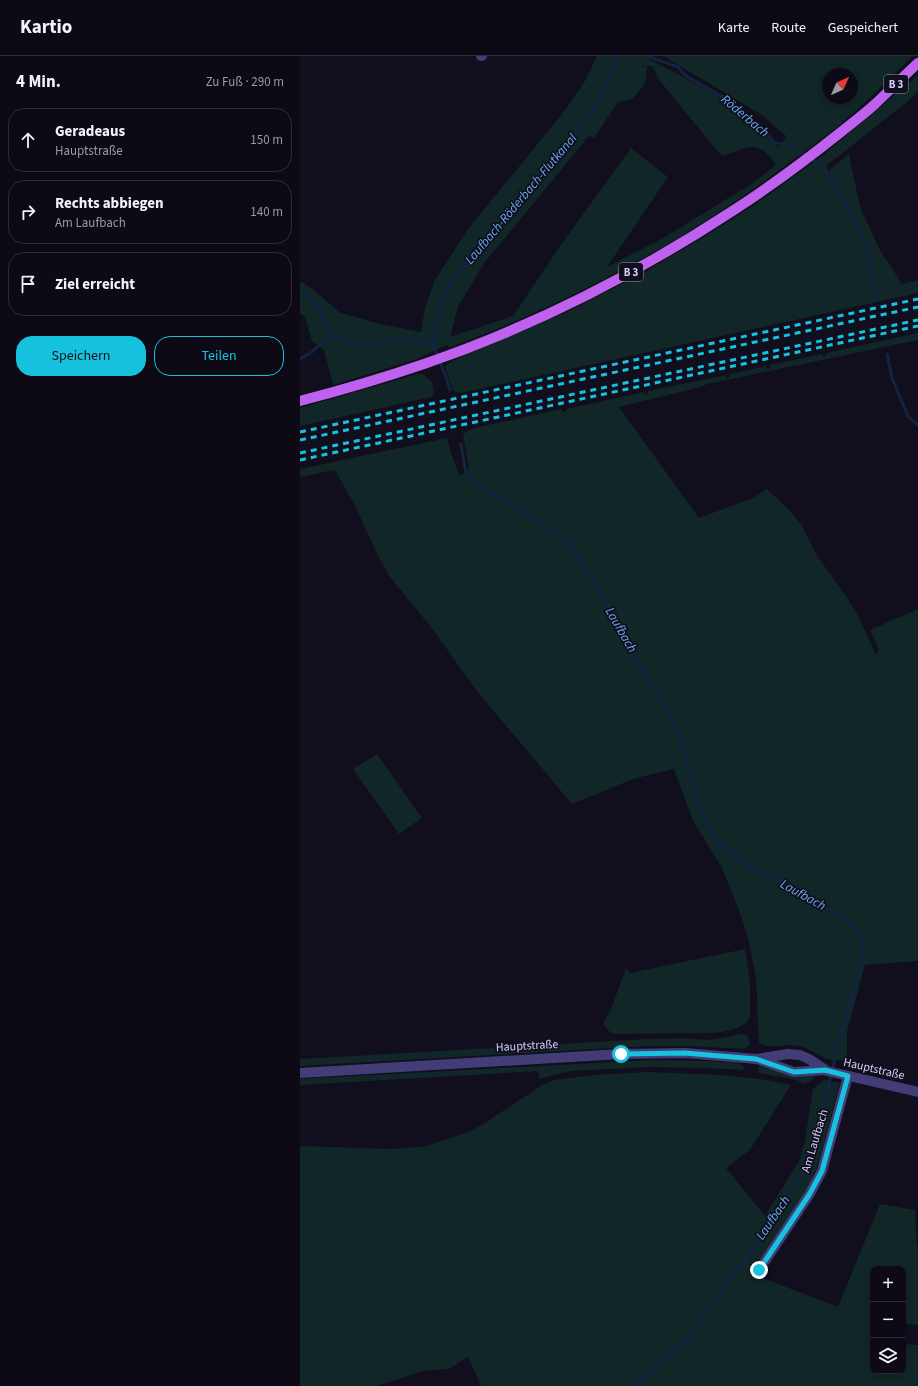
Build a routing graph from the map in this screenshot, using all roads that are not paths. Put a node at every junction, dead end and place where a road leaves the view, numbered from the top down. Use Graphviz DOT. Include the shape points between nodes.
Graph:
graph roads {
  1 [pos="918,63"];
  2 [pos="300,401"];
  3 [pos="756,1059"];
  4 [pos="826,1071"];
  5 [pos="300,1073"];
  6 [pos="843,1075"];
  7 [pos="918,1092"];
  8 [pos="759,1270"];
  1 -- 2 [label="main road, B 3" via="873,106 758,195 626,275 559,309 453,354"];
  3 -- 4 [label="street, Hauptstraße" via="794,1072"];
  3 -- 4 [label="street, Hauptstraße" via="788,1054 800,1056"];
  3 -- 5 [label="street, Hauptstraße" via="685,1053 621,1054"];
  4 -- 6 [label="street, Hauptstraße"];
  6 -- 7 [label="street, Hauptstraße"];
  6 -- 8 [label="street, Am Laufbach" via="822,1171"];
}
